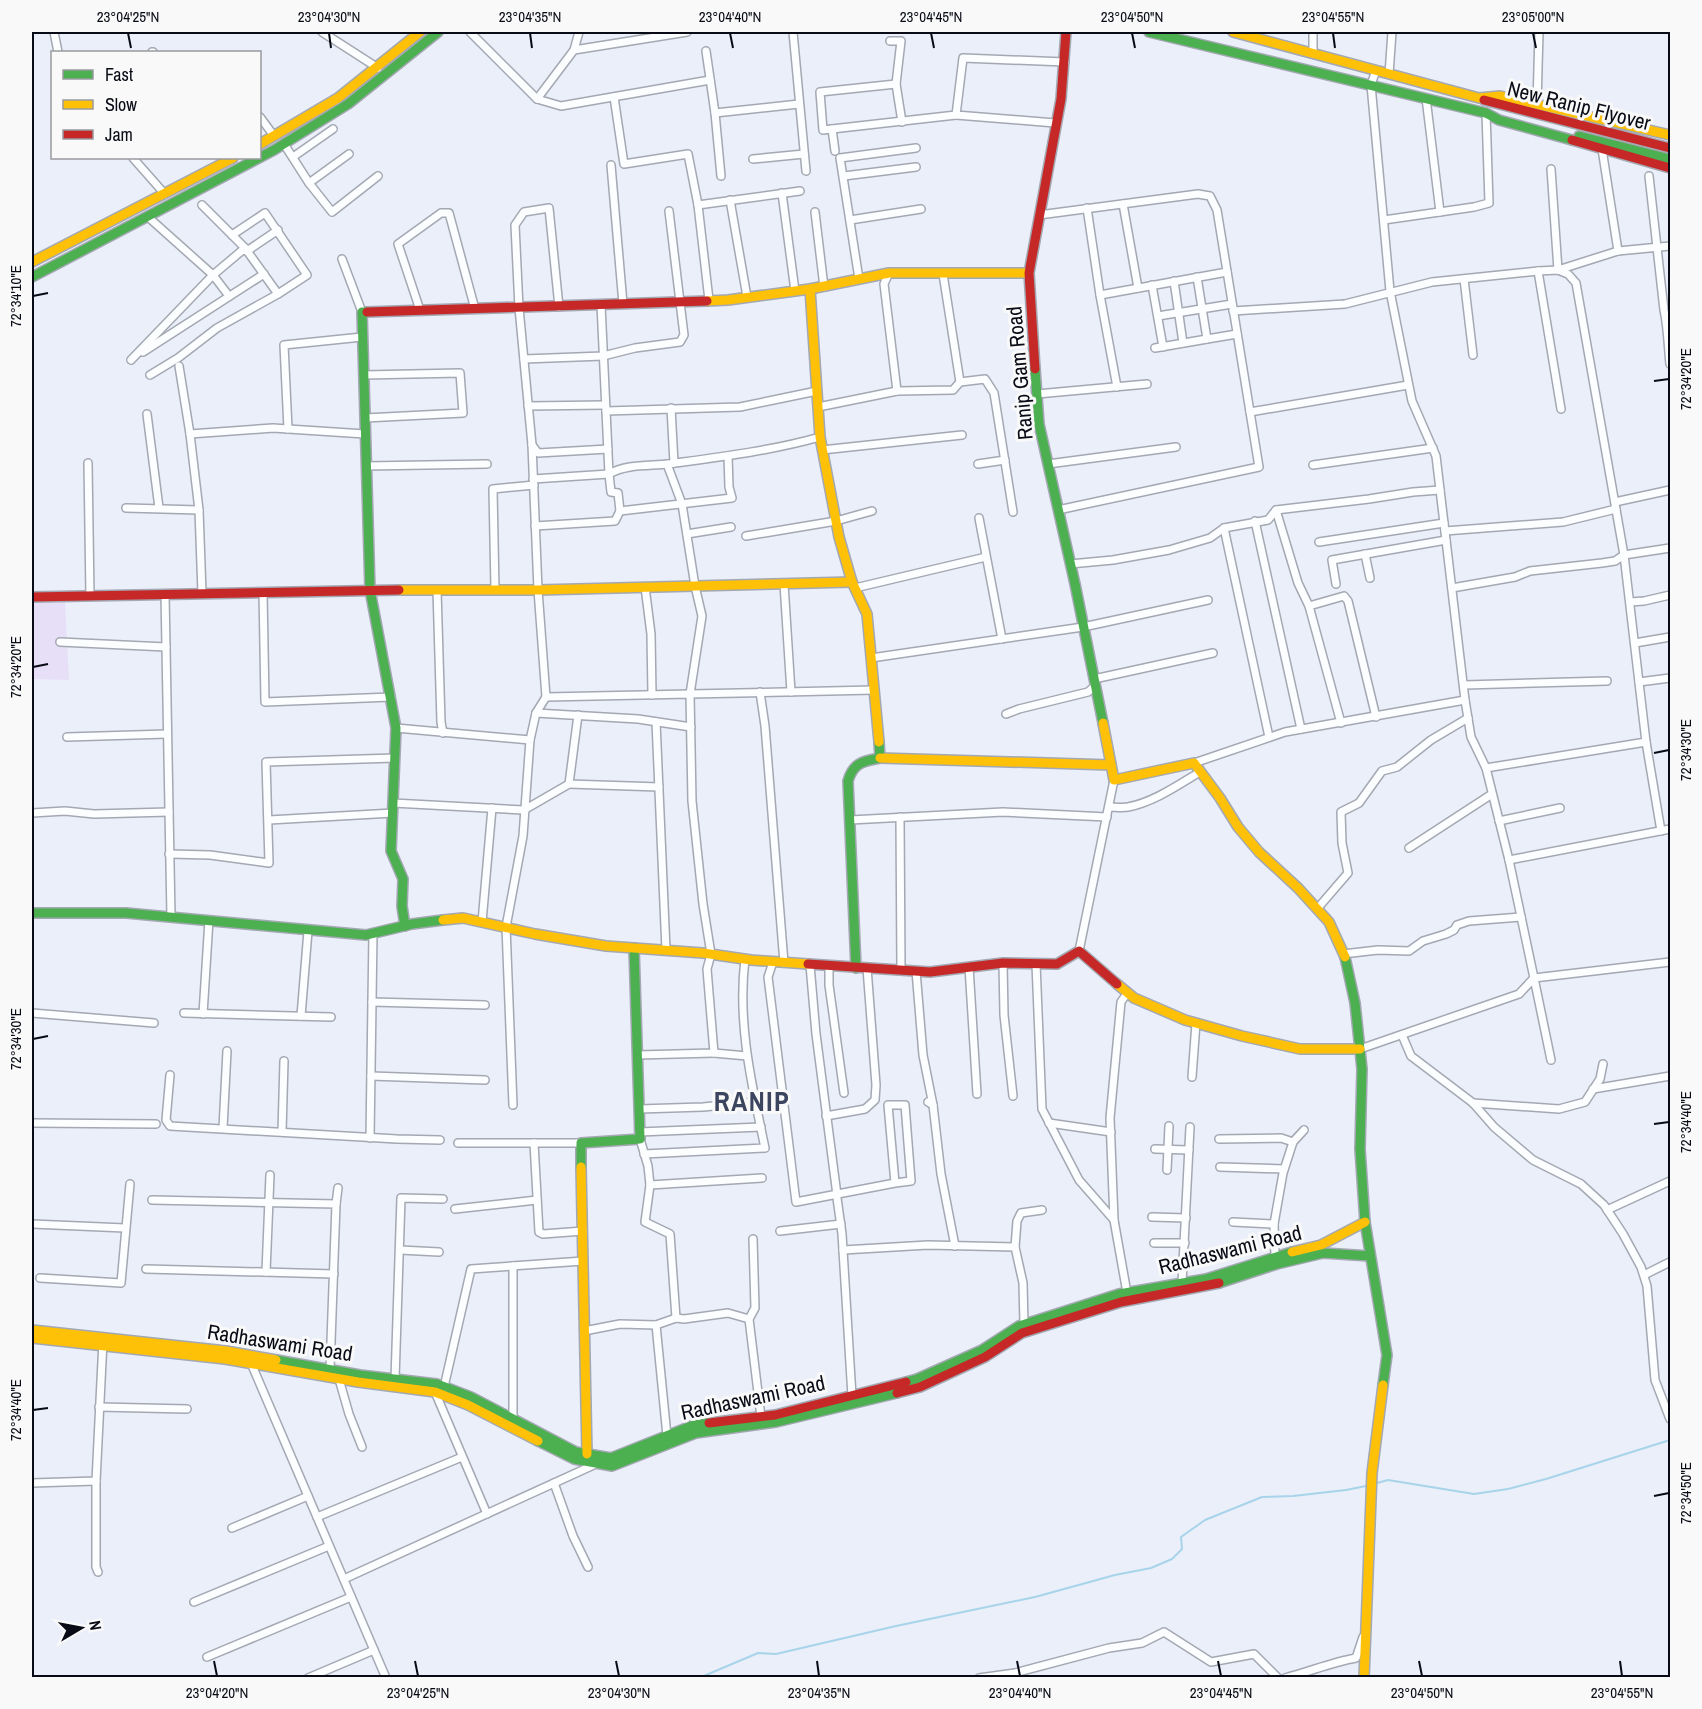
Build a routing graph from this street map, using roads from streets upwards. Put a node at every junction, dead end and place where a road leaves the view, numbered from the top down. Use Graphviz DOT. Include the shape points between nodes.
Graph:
graph roads {
  1 [pos="54,32"];
  2 [pos="322,32"];
  3 [pos="420,32"];
  4 [pos="438,32"];
  5 [pos="470,32"];
  6 [pos="579,32"];
  7 [pos="687,32"];
  8 [pos="793,32"];
  9 [pos="901,32"];
  10 [pos="1066,32"];
  11 [pos="1149,32"];
  12 [pos="1233,32"];
  13 [pos="1313,32"];
  14 [pos="1392,32"];
  15 [pos="1539,32"];
  16 [pos="890,41"];
  17 [pos="901,41"];
  18 [pos="574,50"];
  19 [pos="58,51"];
  20 [pos="706,51"];
  21 [pos="1313,53"];
  22 [pos="1065,62"];
  23 [pos="377,66"];
  24 [pos="1376,70"];
  25 [pos="385,73"];
  26 [pos="1389,74"];
  27 [pos="711,80"];
  28 [pos="896,84"];
  29 [pos="1371,85"];
  30 [pos="614,97"];
  31 [pos="1426,98"];
  32 [pos="1479,98"];
  33 [pos="537,99"];
  34 [pos="799,104"];
  35 [pos="1537,104"];
  36 [pos="715,113"];
  37 [pos="1486,113"];
  38 [pos="956,115"];
  39 [pos="261,118"];
  40 [pos="902,122"];
  41 [pos="1056,123"];
  42 [pos="333,129"];
  43 [pos="832,129"];
  44 [pos="1671,135"];
  45 [pos="274,136"];
  46 [pos="261,143"];
  47 [pos="284,144"];
  48 [pos="916,148"];
  49 [pos="1671,148"];
  50 [pos="1602,149"];
  51 [pos="835,151"];
  52 [pos="349,154"];
  53 [pos="804,154"];
  54 [pos="261,156"];
  55 [pos="292,157"];
  56 [pos="134,159"];
  57 [pos="231,159"];
  58 [pos="255,159"];
  59 [pos="753,159"];
  60 [pos="1671,159"];
  61 [pos="611,165"];
  62 [pos="916,167"];
  63 [pos="1671,168"];
  64 [pos="1551,169"];
  65 [pos="806,171"];
  66 [pos="378,176"];
  67 [pos="722,176"];
  68 [pos="844,176"];
  69 [pos="1649,176"];
  70 [pos="309,183"];
  71 [pos="800,190"];
  72 [pos="163,192"];
  73 [pos="782,193"];
  74 [pos="730,200"];
  75 [pos="698,204"];
  76 [pos="1124,204"];
  77 [pos="202,205"];
  78 [pos="1087,208"];
  79 [pos="921,209"];
  80 [pos="669,211"];
  81 [pos="814,212"];
  82 [pos="1440,212"];
  83 [pos="1039,215"];
  84 [pos="147,216"];
  85 [pos="850,220"];
  86 [pos="1384,220"];
  87 [pos="278,230"];
  88 [pos="232,235"];
  89 [pos="1671,246"];
  90 [pos="1657,247"];
  91 [pos="246,249"];
  92 [pos="1618,251"];
  93 [pos="342,259"];
  94 [pos="32,262"];
  95 [pos="1558,270"];
  96 [pos="1538,271"];
  97 [pos="1227,272"];
  98 [pos="889,273"];
  99 [pos="1029,273"];
  100 [pos="264,274"];
  101 [pos="943,274"];
  102 [pos="213,275"];
  103 [pos="32,277"];
  104 [pos="1197,277"];
  105 [pos="859,279"];
  106 [pos="1464,279"];
  107 [pos="1174,281"];
  108 [pos="1152,285"];
  109 [pos="824,287"];
  110 [pos="1138,288"];
  111 [pos="810,289"];
  112 [pos="795,291"];
  113 [pos="1390,291"];
  114 [pos="278,294"];
  115 [pos="1100,295"];
  116 [pos="229,296"];
  117 [pos="747,297"];
  118 [pos="709,300"];
  119 [pos="681,302"];
  120 [pos="623,304"];
  121 [pos="601,305"];
  122 [pos="560,307"];
  123 [pos="519,308"];
  124 [pos="1233,308"];
  125 [pos="475,309"];
  126 [pos="1203,309"];
  127 [pos="420,310"];
  128 [pos="362,312"];
  129 [pos="1180,312"];
  130 [pos="1158,316"];
  131 [pos="1237,334"];
  132 [pos="362,337"];
  133 [pos="1207,339"];
  134 [pos="1183,343"];
  135 [pos="1163,347"];
  136 [pos="1155,348"];
  137 [pos="1473,355"];
  138 [pos="603,356"];
  139 [pos="524,359"];
  140 [pos="1671,364"];
  141 [pos="179,366"];
  142 [pos="150,375"];
  143 [pos="364,375"];
  144 [pos="960,382"];
  145 [pos="1147,384"];
  146 [pos="1408,385"];
  147 [pos="1117,387"];
  148 [pos="817,391"];
  149 [pos="897,392"];
  150 [pos="1037,394"];
  151 [pos="528,406"];
  152 [pos="818,407"];
  153 [pos="606,408"];
  154 [pos="671,408"];
  155 [pos="1561,409"];
  156 [pos="1250,412"];
  157 [pos="147,414"];
  158 [pos="365,418"];
  159 [pos="288,429"];
  160 [pos="190,434"];
  161 [pos="365,434"];
  162 [pos="962,435"];
  163 [pos="820,437"];
  164 [pos="532,445"];
  165 [pos="1176,447"];
  166 [pos="1433,448"];
  167 [pos="608,449"];
  168 [pos="822,450"];
  169 [pos="728,456"];
  170 [pos="1005,460"];
  171 [pos="88,463"];
  172 [pos="487,464"];
  173 [pos="670,464"];
  174 [pos="978,464"];
  175 [pos="1048,464"];
  176 [pos="1313,465"];
  177 [pos="366,466"];
  178 [pos="609,474"];
  179 [pos="533,482"];
  180 [pos="1440,490"];
  181 [pos="1671,490"];
  182 [pos="682,504"];
  183 [pos="1615,505"];
  184 [pos="126,508"];
  185 [pos="159,508"];
  186 [pos="200,510"];
  187 [pos="1058,510"];
  188 [pos="1276,510"];
  189 [pos="620,511"];
  190 [pos="872,511"];
  191 [pos="1013,512"];
  192 [pos="979,518"];
  193 [pos="836,521"];
  194 [pos="1255,521"];
  195 [pos="535,526"];
  196 [pos="731,527"];
  197 [pos="1445,527"];
  198 [pos="1224,528"];
  199 [pos="687,534"];
  200 [pos="746,536"];
  201 [pos="1446,540"];
  202 [pos="1319,542"];
  203 [pos="1671,548"];
  204 [pos="1365,554"];
  205 [pos="1624,555"];
  206 [pos="987,556"];
  207 [pos="1070,564"];
  208 [pos="1370,578"];
  209 [pos="784,584"];
  210 [pos="1336,584"];
  211 [pos="853,585"];
  212 [pos="695,586"];
  213 [pos="645,587"];
  214 [pos="1452,588"];
  215 [pos="370,590"];
  216 [pos="437,590"];
  217 [pos="495,590"];
  218 [pos="538,590"];
  219 [pos="263,592"];
  220 [pos="202,593"];
  221 [pos="165,594"];
  222 [pos="1671,595"];
  223 [pos="90,596"];
  224 [pos="32,597"];
  225 [pos="1208,600"];
  226 [pos="1630,602"];
  227 [pos="1309,606"];
  228 [pos="1083,627"];
  229 [pos="1671,638"];
  230 [pos="1002,639"];
  231 [pos="60,642"];
  232 [pos="1635,643"];
  233 [pos="166,647"];
  234 [pos="1213,653"];
  235 [pos="871,658"];
  236 [pos="1671,678"];
  237 [pos="1607,681"];
  238 [pos="1639,682"];
  239 [pos="1095,683"];
  240 [pos="1464,686"];
  241 [pos="873,690"];
  242 [pos="791,692"];
  243 [pos="760,693"];
  244 [pos="690,694"];
  245 [pos="652,695"];
  246 [pos="391,697"];
  247 [pos="546,697"];
  248 [pos="1466,700"];
  249 [pos="536,713"];
  250 [pos="1006,714"];
  251 [pos="578,715"];
  252 [pos="1376,717"];
  253 [pos="1468,718"];
  254 [pos="656,722"];
  255 [pos="1341,723"];
  256 [pos="691,727"];
  257 [pos="396,728"];
  258 [pos="1301,729"];
  259 [pos="443,732"];
  260 [pos="167,734"];
  261 [pos="67,737"];
  262 [pos="1269,737"];
  263 [pos="530,740"];
  264 [pos="1646,742"];
  265 [pos="395,758"];
  266 [pos="879,758"];
  267 [pos="1194,763"];
  268 [pos="1111,765"];
  269 [pos="1486,768"];
  270 [pos="1200,772"];
  271 [pos="1114,780"];
  272 [pos="569,784"];
  273 [pos="659,787"];
  274 [pos="1492,794"];
  275 [pos="393,803"];
  276 [pos="1109,807"];
  277 [pos="492,808"];
  278 [pos="1560,808"];
  279 [pos="524,810"];
  280 [pos="169,812"];
  281 [pos="32,813"];
  282 [pos="393,813"];
  283 [pos="900,817"];
  284 [pos="1107,817"];
  285 [pos="269,820"];
  286 [pos="849,820"];
  287 [pos="1499,821"];
  288 [pos="1671,829"];
  289 [pos="1661,831"];
  290 [pos="1409,848"];
  291 [pos="170,854"];
  292 [pos="1509,860"];
  293 [pos="1317,909"];
  294 [pos="32,913"];
  295 [pos="171,917"];
  296 [pos="1521,917"];
  297 [pos="209,920"];
  298 [pos="482,922"];
  299 [pos="405,926"];
  300 [pos="506,927"];
  301 [pos="308,931"];
  302 [pos="373,933"];
  303 [pos="634,948"];
  304 [pos="666,950"];
  305 [pos="1078,951"];
  306 [pos="711,954"];
  307 [pos="1343,954"];
  308 [pos="745,959"];
  309 [pos="773,962"];
  310 [pos="1671,962"];
  311 [pos="784,963"];
  312 [pos="1003,963"];
  313 [pos="1036,964"];
  314 [pos="810,965"];
  315 [pos="829,966"];
  316 [pos="969,967"];
  317 [pos="856,968"];
  318 [pos="867,968"];
  319 [pos="901,970"];
  320 [pos="916,971"];
  321 [pos="1534,978"];
  322 [pos="1128,992"];
  323 [pos="372,1002"];
  324 [pos="485,1005"];
  325 [pos="32,1013"];
  326 [pos="184,1013"];
  327 [pos="203,1014"];
  328 [pos="301,1016"];
  329 [pos="331,1017"];
  330 [pos="154,1023"];
  331 [pos="1196,1023"];
  332 [pos="1402,1035"];
  333 [pos="1360,1049"];
  334 [pos="227,1051"];
  335 [pos="714,1053"];
  336 [pos="637,1055"];
  337 [pos="747,1056"];
  338 [pos="1551,1060"];
  339 [pos="284,1061"];
  340 [pos="1603,1064"];
  341 [pos="170,1075"];
  342 [pos="371,1076"];
  343 [pos="1671,1076"];
  344 [pos="1192,1077"];
  345 [pos="485,1080"];
  346 [pos="1593,1089"];
  347 [pos="844,1093"];
  348 [pos="976,1094"];
  349 [pos="1013,1096"];
  350 [pos="755,1102"];
  351 [pos="1473,1103"];
  352 [pos="513,1105"];
  353 [pos="639,1109"];
  354 [pos="826,1116"];
  355 [pos="32,1123"];
  356 [pos="1049,1123"];
  357 [pos="156,1124"];
  358 [pos="1169,1126"];
  359 [pos="761,1127"];
  360 [pos="1190,1127"];
  361 [pos="224,1128"];
  362 [pos="1304,1131"];
  363 [pos="282,1132"];
  364 [pos="1111,1132"];
  365 [pos="640,1136"];
  366 [pos="370,1138"];
  367 [pos="1220,1139"];
  368 [pos="440,1140"];
  369 [pos="1293,1142"];
  370 [pos="458,1143"];
  371 [pos="534,1143"];
  372 [pos="581,1143"];
  373 [pos="1155,1149"];
  374 [pos="1168,1150"];
  375 [pos="1189,1150"];
  376 [pos="644,1154"];
  377 [pos="1220,1167"];
  378 [pos="1284,1168"];
  379 [pos="1167,1170"];
  380 [pos="270,1175"];
  381 [pos="762,1178"];
  382 [pos="1671,1181"];
  383 [pos="895,1183"];
  384 [pos="130,1184"];
  385 [pos="650,1185"];
  386 [pos="338,1188"];
  387 [pos="837,1196"];
  388 [pos="443,1199"];
  389 [pos="152,1200"];
  390 [pos="537,1200"];
  391 [pos="268,1203"];
  392 [pos="336,1204"];
  393 [pos="455,1209"];
  394 [pos="1042,1210"];
  395 [pos="1607,1210"];
  396 [pos="1152,1217"];
  397 [pos="1186,1218"];
  398 [pos="1114,1220"];
  399 [pos="1233,1222"];
  400 [pos="1365,1222"];
  401 [pos="32,1224"];
  402 [pos="841,1224"];
  403 [pos="1274,1224"];
  404 [pos="125,1228"];
  405 [pos="780,1231"];
  406 [pos="583,1232"];
  407 [pos="753,1239"];
  408 [pos="1154,1243"];
  409 [pos="1185,1243"];
  410 [pos="955,1246"];
  411 [pos="1015,1247"];
  412 [pos="400,1250"];
  413 [pos="843,1250"];
  414 [pos="439,1252"];
  415 [pos="1275,1256"];
  416 [pos="1370,1256"];
  417 [pos="583,1261"];
  418 [pos="1671,1262"];
  419 [pos="513,1266"];
  420 [pos="146,1269"];
  421 [pos="266,1272"];
  422 [pos="334,1274"];
  423 [pos="1644,1275"];
  424 [pos="40,1278"];
  425 [pos="1182,1283"];
  426 [pos="1127,1293"];
  427 [pos="676,1318"];
  428 [pos="749,1319"];
  429 [pos="1024,1324"];
  430 [pos="656,1325"];
  431 [pos="32,1330"];
  432 [pos="585,1330"];
  433 [pos="32,1338"];
  434 [pos="103,1342"];
  435 [pos="250,1363"];
  436 [pos="330,1370"];
  437 [pos="339,1379"];
  438 [pos="395,1379"];
  439 [pos="444,1387"];
  440 [pos="435,1392"];
  441 [pos="852,1395"];
  442 [pos="99,1407"];
  443 [pos="187,1409"];
  444 [pos="760,1417"];
  445 [pos="513,1419"];
  446 [pos="1671,1419"];
  447 [pos="667,1436"];
  448 [pos="363,1447"];
  449 [pos="586,1454"];
  450 [pos="462,1457"];
  451 [pos="597,1463"];
  452 [pos="96,1481"];
  453 [pos="32,1483"];
  454 [pos="554,1483"];
  455 [pos="308,1496"];
  456 [pos="487,1514"];
  457 [pos="317,1517"];
  458 [pos="232,1528"];
  459 [pos="329,1546"];
  460 [pos="588,1567"];
  461 [pos="98,1572"];
  462 [pos="344,1580"];
  463 [pos="351,1598"];
  464 [pos="194,1602"];
  465 [pos="1365,1632"];
  466 [pos="374,1650"];
  467 [pos="207,1657"];
  468 [pos="308,1677"];
  469 [pos="386,1677"];
  470 [pos="979,1677"];
  471 [pos="1278,1677"];
  472 [pos="1284,1677"];
  473 [pos="1364,1677"];
  1 -- 19 [label="street"];
  2 -- 23 [label="street"];
  3 -- 23 [label="street"];
  4 -- 25 [label="street"];
  5 -- 33 [label="street"];
  6 -- 18 [label="street"];
  7 -- 18 [label="street"];
  8 -- 34 [label="street"];
  9 -- 17 [label="street"];
  10 -- 22 [label="street, Ranip Gam Road"];
  11 -- 29 [label="street"];
  12 -- 21 [label="street"];
  13 -- 21 [label="street"];
  14 -- 26 [label="street"];
  15 -- 35 [label="street"];
  16 -- 17 [label="street"];
  17 -- 28 [label="street"];
  18 -- 33 [label="street"];
  20 -- 27 [label="street"];
  21 -- 24 [label="street"];
  22 -- 38 [label="street" via="963,58"];
  22 -- 41 [label="street, Ranip Gam Road"];
  23 -- 25 [label="street"];
  23 -- 45 [label="street" via="338,98"];
  24 -- 26 [label="street"];
  24 -- 29 [label="street"];
  25 -- 47 [label="street" via="348,104"];
  26 -- 32 [label="street"];
  27 -- 30 [label="street"];
  27 -- 36 [label="street"];
  28 -- 40 [label="street"];
  28 -- 43 [label="street" via="820,92 823,130"];
  29 -- 31 [label="street"];
  29 -- 86 [label="street"];
  30 -- 33 [label="street" via="561,106"];
  30 -- 75 [label="street" via="624,164 688,154"];
  31 -- 37 [label="street"];
  31 -- 82 [label="street"];
  32 -- 35 [label="street" via="1500,96"];
  32 -- 49 [label="street, New Ranip Flyover"];
  34 -- 36 [label="street"];
  34 -- 53 [label="street"];
  35 -- 44 [label="street"];
  36 -- 67 [label="street"];
  37 -- 50 [label="street"];
  37 -- 60 [label="street, New Ranip Flyover"];
  37 -- 82 [label="street" via="1489,203"];
  38 -- 40 [label="street"];
  38 -- 41 [label="street"];
  39 -- 45 [label="street"];
  40 -- 43 [label="street"];
  41 -- 83 [label="street, Ranip Gam Road"];
  42 -- 55 [label="street"];
  43 -- 51 [label="street"];
  45 -- 46 [label="street"];
  47 -- 54 [label="street"];
  47 -- 55 [label="street"];
  48 -- 68 [label="street" via="840,158"];
  50 -- 63 [label="street"];
  50 -- 92 [label="street"];
  52 -- 70 [label="street"];
  53 -- 59 [label="street"];
  53 -- 65 [label="street"];
  55 -- 70 [label="street"];
  56 -- 72 [label="street"];
  57 -- 72 [label="street"];
  58 -- 84 [label="street"];
  61 -- 120 [label="street"];
  62 -- 68 [label="street"];
  64 -- 95 [label="street"];
  66 -- 70 [label="street" via="332,212"];
  68 -- 85 [label="street"];
  69 -- 90 [label="street"];
  71 -- 73 [label="street"];
  72 -- 94 [label="street"];
  73 -- 74 [label="street"];
  73 -- 112 [label="street"];
  74 -- 75 [label="street"];
  74 -- 117 [label="street"];
  75 -- 118 [label="street"];
  76 -- 78 [label="street"];
  76 -- 97 [label="street" via="1198,194 1210,196 1217,210"];
  76 -- 110 [label="street"];
  77 -- 88 [label="street"];
  78 -- 83 [label="street"];
  78 -- 115 [label="street"];
  79 -- 85 [label="street"];
  80 -- 119 [label="street"];
  81 -- 109 [label="street"];
  82 -- 86 [label="street"];
  83 -- 99 [label="street, Ranip Gam Road"];
  84 -- 102 [label="street"];
  84 -- 103 [label="street"];
  85 -- 105 [label="street"];
  86 -- 113 [label="street"];
  87 -- 88 [label="street" via="265,213"];
  87 -- 91 [label="street"];
  87 -- 114 [label="street" via="307,275"];
  88 -- 91 [label="street"];
  89 -- 90 [label="street"];
  90 -- 92 [label="street"];
  90 -- 140 [label="street"];
  91 -- 100 [label="street"];
  91 -- 102 [label="street"];
  92 -- 95 [label="street"];
  93 -- 128 [label="street"];
  95 -- 96 [label="street"];
  95 -- 183 [label="street" via="1576,283"];
  96 -- 106 [label="street"];
  96 -- 155 [label="street"];
  97 -- 104 [label="street"];
  97 -- 124 [label="street"];
  98 -- 101 [label="street"];
  98 -- 105 [label="street"];
  98 -- 149 [label="street" via="884,284"];
  99 -- 101 [label="street"];
  99 -- 150 [label="street, Ranip Gam Road"];
  100 -- 114 [label="street"];
  100 -- 116 [label="street"];
  101 -- 144 [label="street"];
  102 -- 116 [label="street"];
  102 -- 116 [label="street" via="131,360"];
  104 -- 107 [label="street"];
  104 -- 126 [label="street"];
  105 -- 109 [label="street"];
  106 -- 113 [label="street"];
  106 -- 137 [label="street"];
  107 -- 108 [label="street"];
  107 -- 129 [label="street"];
  108 -- 110 [label="street"];
  108 -- 130 [label="street"];
  109 -- 111 [label="street"];
  110 -- 115 [label="street"];
  111 -- 112 [label="street"];
  111 -- 148 [label="street"];
  112 -- 117 [label="street"];
  113 -- 124 [label="street" via="1345,304"];
  113 -- 146 [label="street"];
  114 -- 142 [label="street" via="217,328"];
  115 -- 147 [label="street"];
  117 -- 118 [label="street"];
  118 -- 119 [label="street"];
  119 -- 120 [label="street"];
  119 -- 138 [label="street" via="684,335 680,342"];
  120 -- 121 [label="street"];
  121 -- 122 [label="street"];
  121 -- 138 [label="street"];
  122 -- 123 [label="street"];
  122 -- 123 [label="street" via="549,208 524,212 515,225"];
  123 -- 125 [label="street"];
  123 -- 139 [label="street"];
  124 -- 126 [label="street"];
  124 -- 131 [label="street"];
  125 -- 127 [label="street"];
  125 -- 127 [label="street" via="448,213 441,213 398,244"];
  126 -- 129 [label="street"];
  126 -- 133 [label="street"];
  127 -- 128 [label="street"];
  128 -- 132 [label="street"];
  129 -- 130 [label="street"];
  129 -- 134 [label="street"];
  130 -- 135 [label="street"];
  131 -- 133 [label="street"];
  131 -- 156 [label="street"];
  132 -- 143 [label="street"];
  132 -- 159 [label="street" via="284,345"];
  133 -- 134 [label="street"];
  134 -- 135 [label="street"];
  135 -- 136 [label="street"];
  138 -- 139 [label="street"];
  138 -- 153 [label="street"];
  139 -- 151 [label="street"];
  141 -- 160 [label="street"];
  143 -- 158 [label="street"];
  143 -- 158 [label="street" via="460,373 463,413"];
  144 -- 149 [label="street" via="953,390"];
  144 -- 170 [label="street" via="985,379 994,393"];
  145 -- 147 [label="street"];
  146 -- 156 [label="street"];
  146 -- 166 [label="street"];
  147 -- 150 [label="street"];
  148 -- 152 [label="street"];
  148 -- 154 [label="street" via="740,406"];
  149 -- 152 [label="street"];
  150 -- 175 [label="street, Ranip Gam Road"];
  151 -- 153 [label="street"];
  151 -- 164 [label="street"];
  152 -- 163 [label="street"];
  153 -- 154 [label="street"];
  153 -- 167 [label="street"];
  154 -- 173 [label="street"];
  156 -- 187 [label="street" via="1259,467"];
  157 -- 185 [label="street"];
  158 -- 161 [label="street"];
  159 -- 160 [label="street"];
  159 -- 161 [label="street"];
  160 -- 186 [label="street"];
  161 -- 177 [label="street"];
  162 -- 168 [label="street"];
  163 -- 168 [label="street"];
  163 -- 169 [label="street" via="787,447"];
  164 -- 167 [label="street" via="538,453"];
  164 -- 179 [label="street"];
  165 -- 175 [label="street"];
  166 -- 176 [label="street"];
  166 -- 180 [label="street"];
  167 -- 178 [label="street"];
  168 -- 193 [label="street"];
  169 -- 173 [label="street"];
  169 -- 182 [label="street" via="732,498"];
  170 -- 174 [label="street"];
  170 -- 191 [label="street"];
  171 -- 223 [label="street"];
  172 -- 177 [label="street"];
  173 -- 178 [label="street"];
  173 -- 182 [label="street"];
  175 -- 187 [label="street, Ranip Gam Road"];
  177 -- 215 [label="street"];
  178 -- 179 [label="street"];
  178 -- 189 [label="street" via="611,492 618,494"];
  179 -- 195 [label="street"];
  179 -- 217 [label="street" via="493,489"];
  180 -- 188 [label="street"];
  180 -- 197 [label="street"];
  181 -- 183 [label="street"];
  182 -- 189 [label="street"];
  182 -- 199 [label="street"];
  183 -- 197 [label="street" via="1563,522"];
  183 -- 205 [label="street"];
  184 -- 185 [label="street"];
  185 -- 186 [label="street"];
  186 -- 220 [label="street"];
  187 -- 207 [label="street, Ranip Gam Road"];
  188 -- 194 [label="street" via="1268,520"];
  188 -- 227 [label="street"];
  189 -- 195 [label="street" via="615,521"];
  190 -- 193 [label="street"];
  192 -- 206 [label="street"];
  193 -- 200 [label="street"];
  193 -- 211 [label="street"];
  194 -- 198 [label="street"];
  194 -- 258 [label="street"];
  195 -- 218 [label="street"];
  196 -- 199 [label="street"];
  197 -- 201 [label="street"];
  197 -- 202 [label="street"];
  198 -- 207 [label="street" via="1210,538 1169,550"];
  198 -- 262 [label="street"];
  199 -- 212 [label="street"];
  201 -- 204 [label="street"];
  201 -- 214 [label="street"];
  203 -- 205 [label="street"];
  204 -- 208 [label="street"];
  204 -- 210 [label="street" via="1332,560"];
  205 -- 214 [label="street" via="1615,561 1530,571"];
  205 -- 226 [label="street"];
  206 -- 211 [label="street"];
  206 -- 230 [label="street"];
  207 -- 228 [label="street, Ranip Gam Road"];
  209 -- 211 [label="street"];
  209 -- 212 [label="street"];
  209 -- 242 [label="street"];
  211 -- 235 [label="street" via="867,614"];
  212 -- 213 [label="street"];
  212 -- 244 [label="street" via="702,616"];
  213 -- 218 [label="street"];
  213 -- 245 [label="street"];
  214 -- 240 [label="street"];
  215 -- 216 [label="street"];
  215 -- 219 [label="street"];
  215 -- 246 [label="street"];
  216 -- 217 [label="street"];
  216 -- 259 [label="street"];
  217 -- 218 [label="street"];
  218 -- 247 [label="street"];
  219 -- 220 [label="street"];
  219 -- 246 [label="street" via="265,702"];
  220 -- 221 [label="street"];
  221 -- 223 [label="street"];
  221 -- 233 [label="street"];
  222 -- 226 [label="street"];
  223 -- 224 [label="street"];
  225 -- 228 [label="street"];
  226 -- 232 [label="street"];
  227 -- 252 [label="street" via="1344,596 1348,601"];
  227 -- 255 [label="street"];
  228 -- 230 [label="street"];
  228 -- 239 [label="street, Ranip Gam Road"];
  229 -- 232 [label="street"];
  230 -- 235 [label="street"];
  231 -- 233 [label="street"];
  232 -- 238 [label="street"];
  233 -- 260 [label="street"];
  234 -- 239 [label="street"];
  235 -- 241 [label="street"];
  236 -- 238 [label="street"];
  237 -- 240 [label="street"];
  238 -- 264 [label="street"];
  239 -- 250 [label="street" via="1088,692"];
  239 -- 268 [label="street, Ranip Gam Road"];
  240 -- 248 [label="street"];
  241 -- 242 [label="street"];
  241 -- 266 [label="street"];
  242 -- 243 [label="street"];
  243 -- 244 [label="street"];
  243 -- 311 [label="street"];
  244 -- 245 [label="street"];
  244 -- 256 [label="street"];
  245 -- 247 [label="street"];
  246 -- 257 [label="street"];
  247 -- 249 [label="street"];
  248 -- 252 [label="street"];
  248 -- 253 [label="street"];
  249 -- 251 [label="street"];
  249 -- 263 [label="street"];
  251 -- 254 [label="street"];
  251 -- 272 [label="street"];
  252 -- 255 [label="street"];
  253 -- 269 [label="street" via="1471,737"];
  253 -- 293 [label="street" via="1396,767 1382,771 1359,803 1341,812 1348,873"];
  254 -- 256 [label="street"];
  254 -- 273 [label="street"];
  255 -- 258 [label="street"];
  256 -- 306 [label="street" via="692,801"];
  257 -- 259 [label="street"];
  257 -- 265 [label="street"];
  258 -- 262 [label="street"];
  259 -- 263 [label="street"];
  260 -- 261 [label="street"];
  260 -- 280 [label="street"];
  262 -- 267 [label="street"];
  263 -- 279 [label="street"];
  264 -- 269 [label="street"];
  264 -- 289 [label="street"];
  265 -- 275 [label="street"];
  265 -- 285 [label="street" via="266,762"];
  266 -- 268 [label="street"];
  266 -- 286 [label="street" via="858,762 850,770"];
  267 -- 270 [label="street"];
  267 -- 271 [label="street"];
  268 -- 271 [label="street, Ranip Gam Road"];
  269 -- 274 [label="street"];
  270 -- 276 [label="street" via="1128,807"];
  270 -- 293 [label="street" via="1259,852"];
  271 -- 276 [label="street"];
  272 -- 273 [label="street"];
  272 -- 279 [label="street"];
  273 -- 304 [label="street"];
  274 -- 287 [label="street"];
  274 -- 290 [label="street"];
  275 -- 277 [label="street"];
  275 -- 282 [label="street"];
  276 -- 284 [label="street"];
  277 -- 279 [label="street"];
  277 -- 298 [label="street"];
  278 -- 287 [label="street"];
  279 -- 300 [label="street"];
  280 -- 281 [label="street"];
  280 -- 291 [label="street"];
  282 -- 285 [label="street"];
  282 -- 299 [label="street" via="391,850 402,879"];
  283 -- 284 [label="street" via="1003,812"];
  283 -- 286 [label="street"];
  283 -- 319 [label="street"];
  284 -- 305 [label="street"];
  285 -- 291 [label="street" via="269,863"];
  286 -- 317 [label="street"];
  287 -- 292 [label="street"];
  288 -- 289 [label="street"];
  289 -- 292 [label="street"];
  291 -- 295 [label="street"];
  292 -- 296 [label="street"];
  293 -- 307 [label="street" via="1329,922"];
  294 -- 295 [label="street"];
  295 -- 297 [label="street"];
  296 -- 307 [label="street" via="1469,921 1409,951"];
  296 -- 321 [label="street"];
  297 -- 301 [label="street"];
  297 -- 327 [label="street"];
  298 -- 299 [label="street" via="463,918"];
  298 -- 300 [label="street"];
  299 -- 302 [label="street"];
  300 -- 303 [label="street"];
  300 -- 352 [label="street"];
  301 -- 302 [label="street"];
  301 -- 328 [label="street"];
  302 -- 323 [label="street"];
  303 -- 304 [label="street"];
  303 -- 336 [label="street"];
  304 -- 306 [label="street"];
  305 -- 313 [label="street" via="1057,964"];
  305 -- 322 [label="street"];
  306 -- 308 [label="street"];
  306 -- 335 [label="street" via="707,969"];
  307 -- 333 [label="street" via="1355,1003"];
  308 -- 309 [label="street"];
  308 -- 337 [label="street" via="742,985"];
  309 -- 311 [label="street"];
  309 -- 387 [label="street" via="768,977 796,1202"];
  310 -- 321 [label="street"];
  311 -- 314 [label="street"];
  312 -- 313 [label="street"];
  312 -- 316 [label="street"];
  312 -- 349 [label="street"];
  313 -- 356 [label="street" via="1040,1092"];
  314 -- 315 [label="street"];
  314 -- 354 [label="street"];
  315 -- 317 [label="street"];
  315 -- 347 [label="street"];
  316 -- 320 [label="street"];
  316 -- 348 [label="street"];
  317 -- 318 [label="street"];
  318 -- 319 [label="street"];
  318 -- 354 [label="street" via="875,1100 865,1109"];
  319 -- 320 [label="street"];
  320 -- 410 [label="street" via="923,1055"];
  321 -- 332 [label="street" via="1520,994"];
  321 -- 338 [label="street"];
  322 -- 331 [label="street"];
  322 -- 364 [label="street" via="1121,1002"];
  323 -- 324 [label="street"];
  323 -- 342 [label="street"];
  325 -- 330 [label="street"];
  326 -- 327 [label="street"];
  327 -- 328 [label="street"];
  328 -- 329 [label="street"];
  331 -- 333 [label="street" via="1300,1049"];
  331 -- 344 [label="street"];
  332 -- 333 [label="street"];
  332 -- 351 [label="street" via="1411,1056"];
  333 -- 400 [label="street"];
  334 -- 361 [label="street"];
  335 -- 336 [label="street"];
  335 -- 337 [label="street"];
  336 -- 353 [label="street"];
  337 -- 350 [label="street"];
  339 -- 363 [label="street"];
  340 -- 346 [label="street"];
  341 -- 361 [label="street" via="167,1124"];
  342 -- 345 [label="street"];
  342 -- 366 [label="street"];
  343 -- 346 [label="street"];
  346 -- 351 [label="street" via="1585,1102 1558,1109"];
  350 -- 353 [label="street"];
  350 -- 359 [label="street"];
  351 -- 395 [label="street" via="1533,1160 1581,1184"];
  353 -- 365 [label="street"];
  354 -- 387 [label="street"];
  355 -- 357 [label="street"];
  356 -- 364 [label="street"];
  356 -- 398 [label="street" via="1079,1180"];
  358 -- 374 [label="street"];
  359 -- 365 [label="street"];
  359 -- 376 [label="street" via="765,1148"];
  360 -- 375 [label="street"];
  361 -- 363 [label="street"];
  362 -- 369 [label="street"];
  363 -- 366 [label="street"];
  364 -- 398 [label="street"];
  365 -- 372 [label="street"];
  365 -- 376 [label="street"];
  366 -- 368 [label="street"];
  367 -- 369 [label="street" via="1281,1138"];
  369 -- 378 [label="street"];
  370 -- 371 [label="street"];
  371 -- 372 [label="street"];
  371 -- 390 [label="street"];
  372 -- 406 [label="street"];
  373 -- 374 [label="street"];
  374 -- 375 [label="street"];
  374 -- 379 [label="street"];
  375 -- 397 [label="street"];
  376 -- 385 [label="street"];
  377 -- 378 [label="street"];
  378 -- 403 [label="street"];
  380 -- 391 [label="street"];
  381 -- 385 [label="street"];
  382 -- 395 [label="street"];
  383 -- 383 [label="street" via="911,1181 905,1106 888,1105"];
  383 -- 387 [label="street"];
  384 -- 404 [label="street"];
  385 -- 427 [label="street" via="645,1222 670,1234"];
  386 -- 392 [label="street"];
  387 -- 402 [label="street"];
  388 -- 412 [label="street" via="401,1198"];
  389 -- 391 [label="street"];
  390 -- 393 [label="street"];
  390 -- 406 [label="street" via="539,1232"];
  391 -- 392 [label="street"];
  391 -- 421 [label="street"];
  392 -- 422 [label="street"];
  394 -- 411 [label="street" via="1021,1213"];
  395 -- 423 [label="street"];
  396 -- 397 [label="street"];
  397 -- 409 [label="street"];
  398 -- 426 [label="street"];
  399 -- 403 [label="street"];
  400 -- 415 [label="street, Radhaswami Road" via="1321,1245"];
  400 -- 416 [label="street"];
  401 -- 404 [label="street"];
  402 -- 405 [label="street"];
  402 -- 413 [label="street"];
  403 -- 415 [label="street"];
  404 -- 424 [label="street" via="121,1283"];
  406 -- 417 [label="street"];
  407 -- 428 [label="street" via="755,1308"];
  408 -- 409 [label="street"];
  409 -- 425 [label="street"];
  410 -- 411 [label="street"];
  410 -- 413 [label="street"];
  411 -- 429 [label="street" via="1023,1283"];
  412 -- 414 [label="street"];
  412 -- 438 [label="street"];
  413 -- 441 [label="street"];
  415 -- 425 [label="street, Radhaswami Road"];
  416 -- 451 [label="street, Radhaswami Road" via="1323,1253 1208,1286 1121,1302 1022,1333 986,1357 920,1387 776,1422 696,1433 612,1466"];
  416 -- 465 [label="street" via="1387,1354 1372,1473"];
  417 -- 419 [label="street"];
  417 -- 432 [label="street"];
  418 -- 423 [label="street"];
  419 -- 439 [label="street" via="471,1269"];
  419 -- 445 [label="street"];
  420 -- 421 [label="street"];
  421 -- 422 [label="street"];
  422 -- 436 [label="street"];
  423 -- 446 [label="street" via="1656,1380"];
  425 -- 426 [label="street, Radhaswami Road"];
  426 -- 429 [label="street, Radhaswami Road"];
  427 -- 428 [label="street" via="728,1313"];
  427 -- 430 [label="street"];
  428 -- 444 [label="street"];
  429 -- 441 [label="street, Radhaswami Road" via="982,1350 917,1379"];
  430 -- 432 [label="street" via="620,1324"];
  430 -- 447 [label="street"];
  431 -- 434 [label="street, Radhaswami Road"];
  432 -- 449 [label="street"];
  433 -- 434 [label="street, Radhaswami Road"];
  434 -- 435 [label="street, Radhaswami Road"];
  434 -- 436 [label="street, Radhaswami Road" via="226,1351"];
  434 -- 442 [label="street"];
  435 -- 437 [label="street, Radhaswami Road"];
  435 -- 455 [label="street"];
  436 -- 438 [label="street, Radhaswami Road"];
  437 -- 440 [label="street, Radhaswami Road"];
  437 -- 448 [label="street"];
  438 -- 439 [label="street, Radhaswami Road"];
  439 -- 445 [label="street, Radhaswami Road"];
  440 -- 450 [label="street"];
  440 -- 451 [label="street, Radhaswami Road" via="574,1459"];
  441 -- 444 [label="street, Radhaswami Road"];
  442 -- 443 [label="street"];
  442 -- 452 [label="street"];
  444 -- 447 [label="street, Radhaswami Road" via="694,1425"];
  445 -- 449 [label="street, Radhaswami Road"];
  447 -- 449 [label="street, Radhaswami Road" via="611,1458"];
  450 -- 456 [label="street"];
  450 -- 457 [label="street"];
  451 -- 454 [label="street"];
  452 -- 453 [label="street"];
  452 -- 461 [label="street"];
  454 -- 456 [label="street"];
  454 -- 460 [label="street"];
  455 -- 457 [label="street"];
  455 -- 458 [label="street"];
  456 -- 462 [label="street"];
  457 -- 459 [label="street"];
  459 -- 462 [label="street"];
  459 -- 464 [label="street"];
  462 -- 463 [label="street"];
  463 -- 466 [label="street"];
  463 -- 467 [label="street"];
  465 -- 472 [label="street" via="1356,1658"];
  465 -- 473 [label="street"];
  466 -- 468 [label="street"];
  466 -- 469 [label="street"];
  470 -- 471 [label="street" via="1015,1673 1142,1643 1164,1632 1211,1662 1254,1654"];
}
